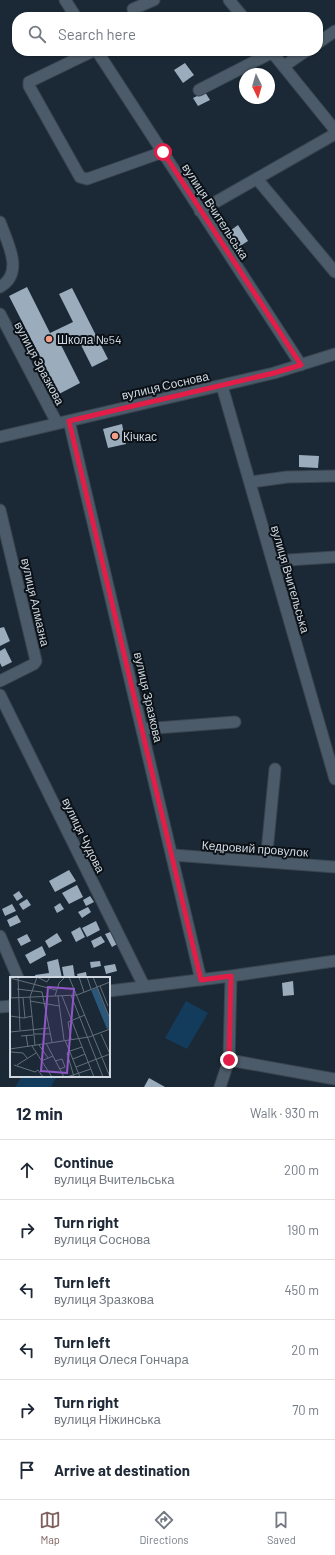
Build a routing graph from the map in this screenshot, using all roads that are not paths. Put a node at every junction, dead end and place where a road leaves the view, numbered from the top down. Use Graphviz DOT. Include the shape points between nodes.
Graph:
graph roads {
  1 [pos="65,0"];
  2 [pos="154,0"];
  3 [pos="229,0"];
  4 [pos="134,9"];
  5 [pos="73,12"];
  6 [pos="239,12"];
  7 [pos="335,31"];
  8 [pos="323,39"];
  9 [pos="83,56"];
  10 [pos="100,56"];
  11 [pos="264,56"];
  12 [pos="275,56"];
  13 [pos="299,56"];
  14 [pos="284,66"];
  15 [pos="199,90"];
  16 [pos="335,130"];
  17 [pos="335,134"];
  18 [pos="163,152"];
  19 [pos="257,179"];
  20 [pos="200,211"];
  21 [pos="0,222"];
  22 [pos="335,272"];
  23 [pos="0,287"];
  24 [pos="0,314"];
  25 [pos="335,354"];
  26 [pos="301,365"];
  27 [pos="222,386"];
  28 [pos="69,421"];
  29 [pos="57,423"];
  30 [pos="0,437"];
  31 [pos="335,476"];
  32 [pos="251,482"];
  33 [pos="0,510"];
  34 [pos="335,557"];
  35 [pos="273,561"];
  36 [pos="0,682"];
  37 [pos="0,695"];
  38 [pos="235,722"];
  39 [pos="143,729"];
  40 [pos="275,769"];
  41 [pos="335,779"];
  42 [pos="173,855"];
  43 [pos="266,862"];
  44 [pos="335,867"];
  45 [pos="0,936"];
  46 [pos="335,961"];
  47 [pos="231,976"];
  48 [pos="18,977"];
  49 [pos="201,980"];
  50 [pos="144,986"];
  51 [pos="110,991"];
  52 [pos="10,1006"];
  53 [pos="0,1007"];
  54 [pos="229,1060"];
  55 [pos="335,1079"];
  56 [pos="220,1087"];
  1 -- 5 [label="street"];
  2 -- 4 [label="street"];
  3 -- 6 [label="street"];
  7 -- 8 [label="street"];
  9 -- 18 [label="street" via="29,82 80,177 87,179"];
  10 -- 18 [label="street, вулиця Вчительська"];
  11 -- 15 [label="street"];
  12 -- 14 [label="street"];
  13 -- 14 [label="street"];
  14 -- 16 [label="street"];
  17 -- 19 [label="street"];
  18 -- 20 [label="street, вулиця Вчительська"];
  19 -- 20 [label="street"];
  19 -- 22 [label="street"];
  20 -- 26 [label="street, вулиця Вчительська"];
  21 -- 23 [label="street" via="13,262 11,278"];
  24 -- 29 [label="street, вулиця Зразкова"];
  25 -- 26 [label="street, вулиця Соснова"];
  26 -- 27 [label="street, вулиця Соснова"];
  27 -- 28 [label="street, вулиця Соснова"];
  27 -- 32 [label="street, вулиця Вчительська"];
  28 -- 29 [label="street, вулиця Соснова"];
  28 -- 39 [label="street, вулиця Зразкова"];
  29 -- 30 [label="street, вулиця Соснова"];
  31 -- 32 [label="street" via="287,477"];
  32 -- 35 [label="street, вулиця Вчительська"];
  33 -- 36 [label="street, вулиця Алмазна" via="36,658 34,664"];
  34 -- 35 [label="street"];
  35 -- 41 [label="street, вулиця Вчительська"];
  37 -- 50 [label="street, вулиця Чудова"];
  38 -- 39 [label="street"];
  39 -- 42 [label="street, вулиця Зразкова"];
  40 -- 43 [label="street"];
  42 -- 43 [label="street, Кедровий провулок"];
  42 -- 49 [label="street, вулиця Зразкова"];
  43 -- 44 [label="street, Кедровий провулок"];
  45 -- 48 [label="street"];
  46 -- 47 [label="street"];
  47 -- 49 [label="street"];
  47 -- 54 [label="street"];
  49 -- 50 [label="street"];
  50 -- 51 [label="street"];
  52 -- 53 [label="street"];
  54 -- 55 [label="street"];
  54 -- 56 [label="street"];
}
